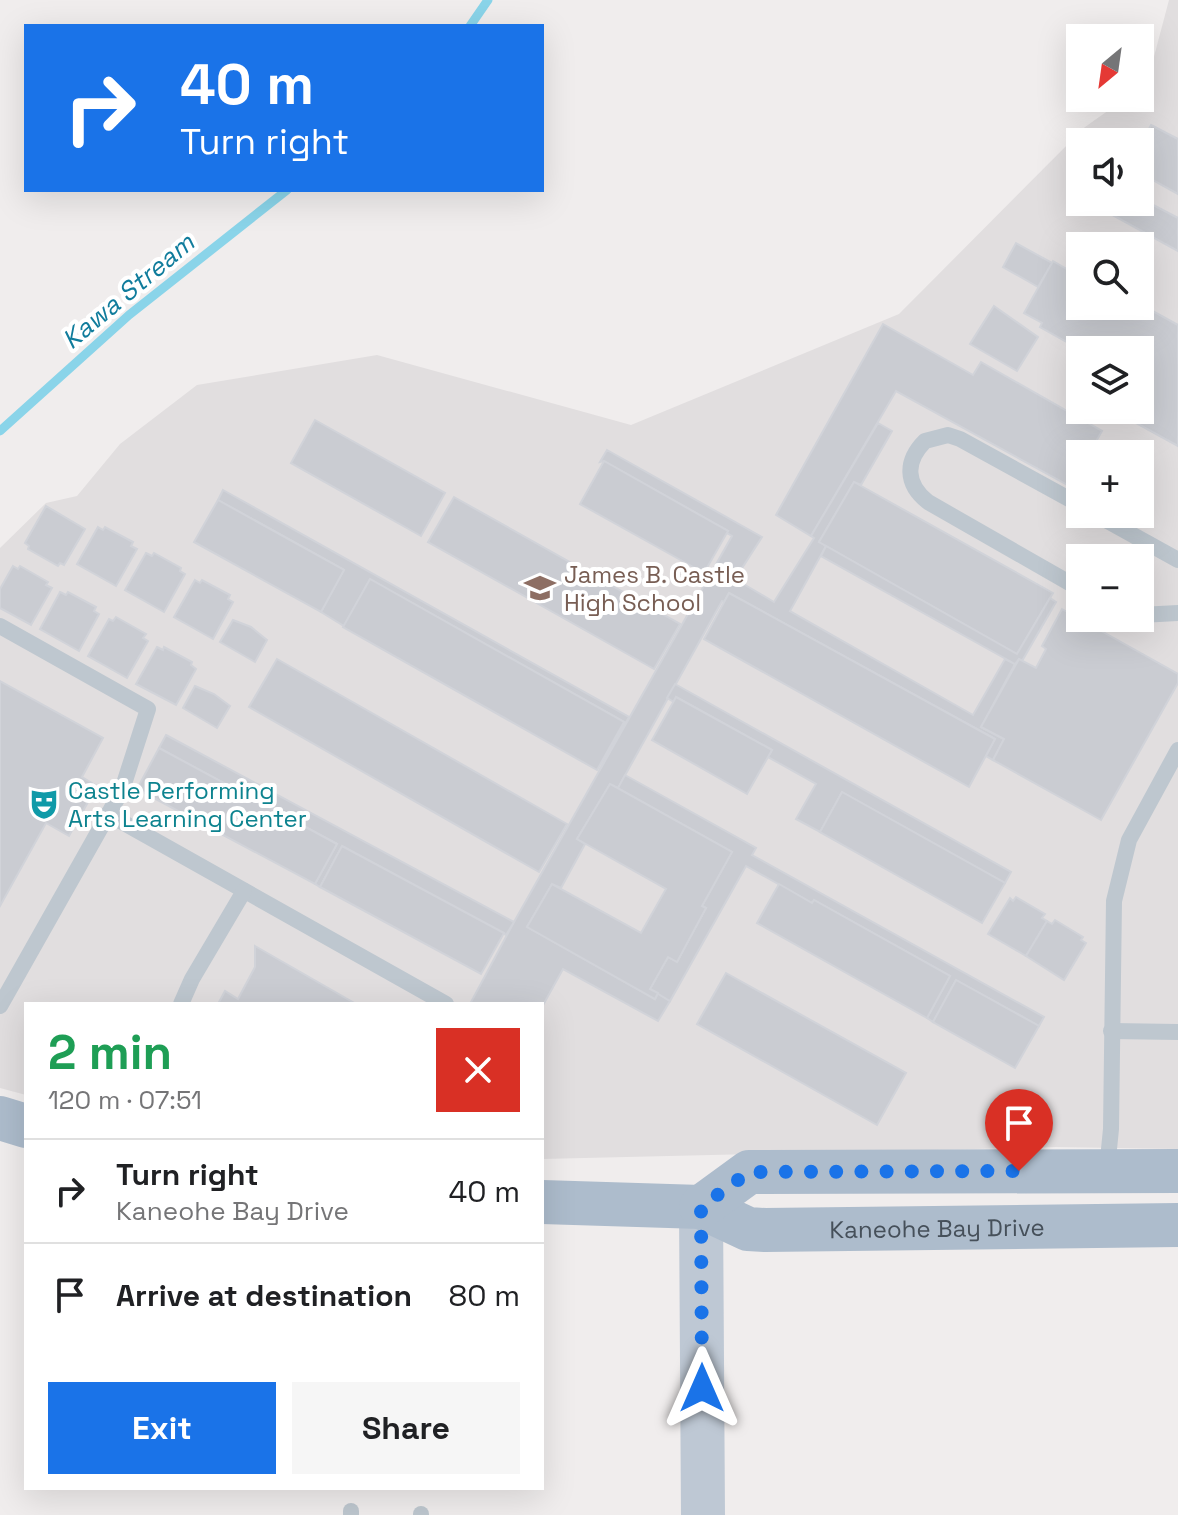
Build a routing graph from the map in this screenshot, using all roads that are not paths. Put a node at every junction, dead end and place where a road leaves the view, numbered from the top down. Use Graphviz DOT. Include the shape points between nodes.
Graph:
graph roads {
  1 [pos="1066,497"];
  2 [pos="1120,528"];
  3 [pos="1178,560"];
  4 [pos="1066,581"];
  5 [pos="1178,613"];
  6 [pos="1154,614"];
  7 [pos="0,626"];
  8 [pos="1178,750"];
  9 [pos="108,814"];
  10 [pos="244,891"];
  11 [pos="182,1002"];
  12 [pos="442,1002"];
  13 [pos="0,1006"];
  14 [pos="1111,1031"];
  15 [pos="1178,1032"];
  16 [pos="0,1118"];
  17 [pos="24,1125"];
  18 [pos="1107,1171"];
  19 [pos="1178,1171"];
  20 [pos="544,1202"];
  21 [pos="701,1207"];
  22 [pos="1109,1225"];
  23 [pos="1178,1225"];
  24 [pos="703,1515"];
  1 -- 4 [label="lane" via="948,435 925,441 911,460 909,472 918,495"];
  2 -- 3 [label="lane"];
  5 -- 6 [label="lane"];
  7 -- 9 [label="lane" via="148,709 127,778"];
  8 -- 14 [label="lane" via="1129,840 1120,870 1112,922"];
  9 -- 10 [label="lane"];
  9 -- 13 [label="lane"];
  10 -- 11 [label="lane"];
  10 -- 12 [label="lane"];
  14 -- 15 [label="lane"];
  14 -- 18 [label="lane"];
  16 -- 17 [label="main road"];
  18 -- 19 [label="main road"];
  18 -- 21 [label="main road" via="749,1172"];
  18 -- 22 [label="main road"];
  20 -- 21 [label="main road, Kaneohe Bay Drive"];
  21 -- 22 [label="main road, Kaneohe Bay Drive" via="748,1229 765,1230"];
  21 -- 24 [label="street"];
  22 -- 23 [label="main road, Kaneohe Bay Drive"];
}
